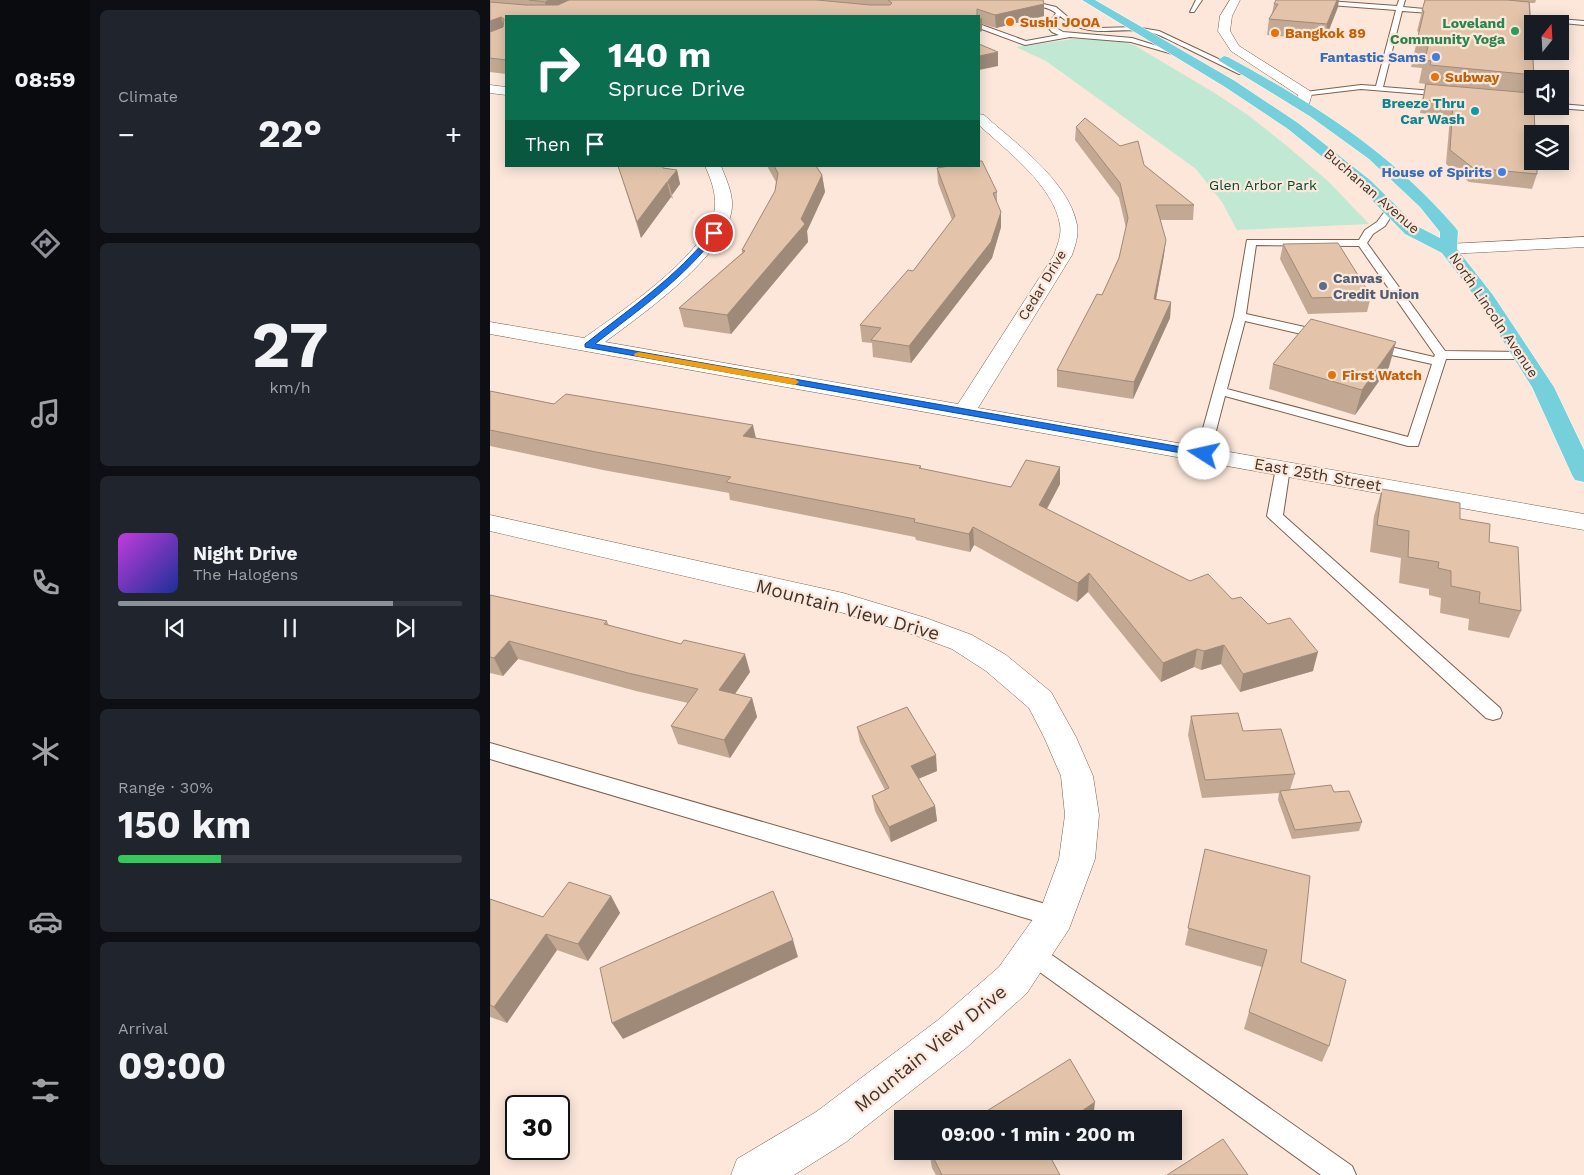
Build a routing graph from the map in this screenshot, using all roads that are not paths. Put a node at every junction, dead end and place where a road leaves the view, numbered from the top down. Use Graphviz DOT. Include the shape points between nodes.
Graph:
graph roads {
  1 [pos="996,0"];
  2 [pos="1046,0"];
  3 [pos="1086,0"];
  4 [pos="1199,0"];
  5 [pos="1235,0"];
  6 [pos="1290,0"];
  7 [pos="1402,0"];
  8 [pos="1031,3"];
  9 [pos="1400,9"];
  10 [pos="1192,10"];
  11 [pos="1060,12"];
  12 [pos="1452,13"];
  13 [pos="1500,17"];
  14 [pos="1148,18"];
  15 [pos="1584,23"];
  16 [pos="980,26"];
  17 [pos="1135,28"];
  18 [pos="1099,30"];
  19 [pos="1074,35"];
  20 [pos="1176,53"];
  21 [pos="1269,85"];
  22 [pos="1379,88"];
  23 [pos="490,89"];
  24 [pos="505,91"];
  25 [pos="1456,95"];
  26 [pos="1304,99"];
  27 [pos="1569,107"];
  28 [pos="1584,108"];
  29 [pos="980,119"];
  30 [pos="714,167"];
  31 [pos="1391,209"];
  32 [pos="1584,242"];
  33 [pos="1362,243"];
  34 [pos="1448,249"];
  35 [pos="1240,316"];
  36 [pos="490,328"];
  37 [pos="1335,338"];
  38 [pos="1363,344"];
  39 [pos="588,346"];
  40 [pos="1522,356"];
  41 [pos="1440,358"];
  42 [pos="1220,391"];
  43 [pos="964,412"];
  44 [pos="1204,454"];
  45 [pos="1282,468"];
  46 [pos="1584,476"];
  47 [pos="490,522"];
  48 [pos="1584,522"];
  49 [pos="1494,713"];
  50 [pos="490,751"];
  51 [pos="1056,917"];
  52 [pos="1031,953"];
  53 [pos="753,1175"];
  54 [pos="1344,1175"];
  1 -- 8 [label="lane"];
  2 -- 8 [label="lane"];
  3 -- 17 [label="highway, Buchanan Avenue"];
  4 -- 10 [label="lane"];
  5 -- 26 [label="street" via="1226,16 1224,31 1235,48"];
  6 -- 9 [label="lane"];
  7 -- 9 [label="lane"];
  8 -- 11 [label="lane"];
  9 -- 12 [label="lane"];
  9 -- 22 [label="lane"];
  11 -- 18 [label="lane" via="1072,24"];
  11 -- 19 [label="lane" via="1050,26 1054,31"];
  13 -- 15 [label="lane"];
  14 -- 21 [label="highway, Buchanan Avenue"];
  16 -- 19 [label="lane" via="1025,43"];
  17 -- 18 [label="lane"];
  17 -- 20 [label="highway, Buchanan Avenue"];
  17 -- 21 [label="lane" via="1157,32"];
  18 -- 19 [label="lane"];
  19 -- 20 [label="lane" via="1132,40"];
  20 -- 31 [label="highway, Buchanan Avenue" via="1230,84 1309,137"];
  21 -- 26 [label="highway, Buchanan Avenue"];
  22 -- 25 [label="lane"];
  22 -- 26 [label="lane" via="1361,87"];
  23 -- 24 [label="street"];
  26 -- 34 [label="highway, Buchanan Avenue" via="1410,186 1449,232"];
  27 -- 28 [label="lane"];
  29 -- 43 [label="street, Cedar Drive" via="1047,182 1064,208 1069,226 1063,254"];
  30 -- 39 [label="street" via="724,194 721,220 714,233 673,278"];
  31 -- 33 [label="lane"];
  31 -- 34 [label="highway, Buchanan Avenue" via="1411,230"];
  32 -- 34 [label="street, North Lincoln Avenue"];
  33 -- 35 [label="lane" via="1251,242"];
  33 -- 41 [label="lane"];
  34 -- 40 [label="highway, North Lincoln Avenue" via="1486,299"];
  35 -- 37 [label="lane"];
  35 -- 42 [label="lane"];
  36 -- 39 [label="street, East 25th Street"];
  38 -- 41 [label="lane"];
  39 -- 43 [label="street, East 25th Street"];
  40 -- 41 [label="lane"];
  40 -- 46 [label="highway, North Lincoln Avenue" via="1543,387"];
  41 -- 42 [label="lane" via="1413,443"];
  42 -- 44 [label="lane"];
  43 -- 44 [label="street, East 25th Street"];
  44 -- 45 [label="street, East 25th Street"];
  45 -- 48 [label="street, East 25th Street"];
  45 -- 49 [label="lane" via="1275,516"];
  47 -- 51 [label="street, Mountain View Drive" via="843,603 916,624 962,642 996,663 1040,700 1077,776 1082,815 1077,859"];
  50 -- 51 [label="lane"];
  51 -- 52 [label="street, Mountain View Drive"];
  52 -- 53 [label="street, Mountain View Drive" via="1013,980 952,1034 831,1127"];
  52 -- 54 [label="lane"];
}
